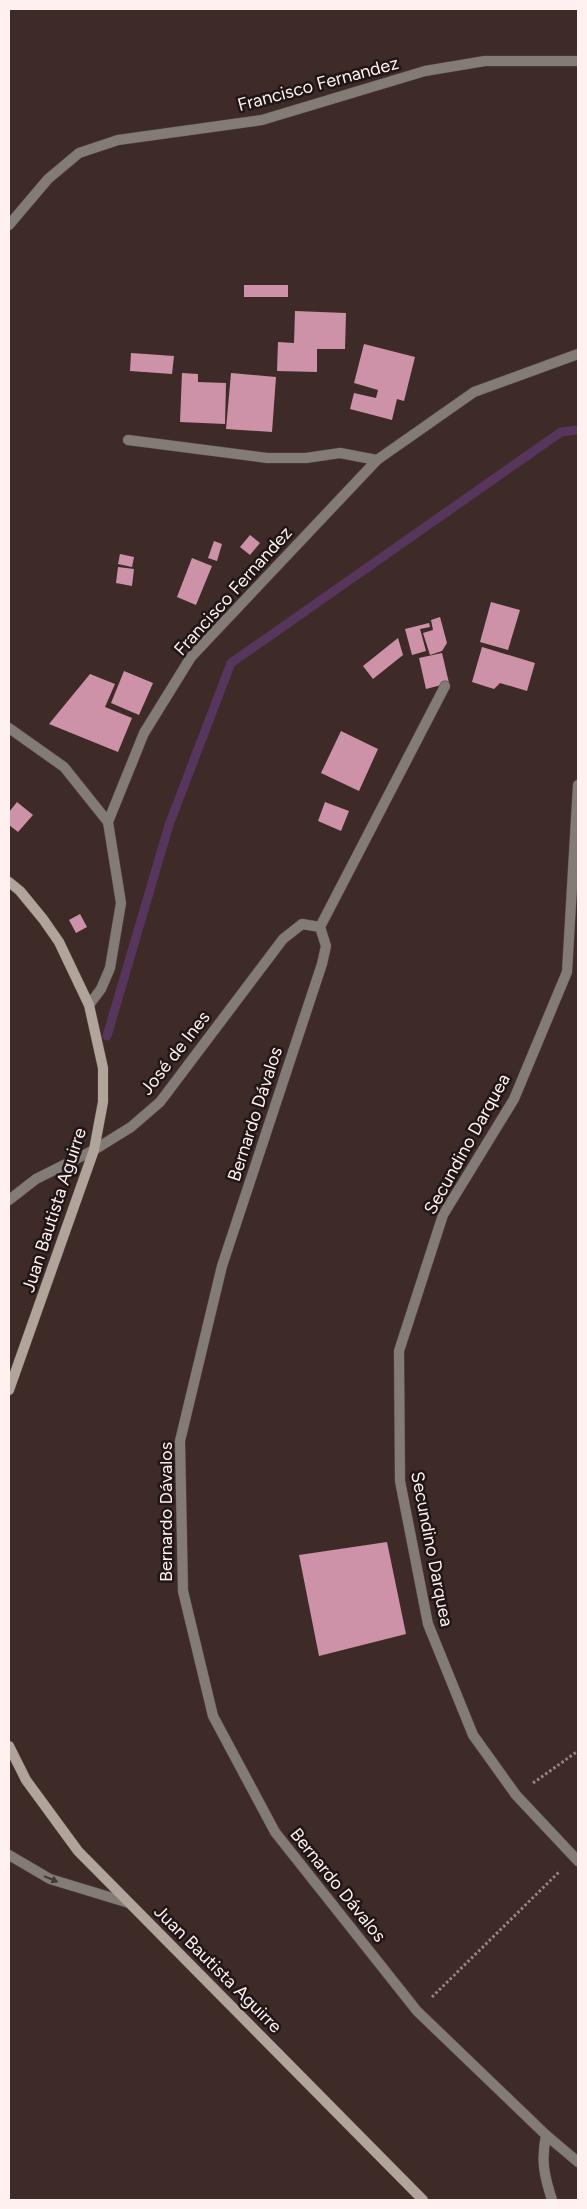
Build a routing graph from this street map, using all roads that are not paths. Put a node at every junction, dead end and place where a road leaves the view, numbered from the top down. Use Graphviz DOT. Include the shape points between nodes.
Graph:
graph roads {
  1 [pos="578,61"];
  2 [pos="9,225"];
  3 [pos="578,354"];
  4 [pos="128,440"];
  5 [pos="378,460"];
  6 [pos="445,686"];
  7 [pos="9,728"];
  8 [pos="578,785"];
  9 [pos="108,822"];
  10 [pos="9,882"];
  11 [pos="320,927"];
  12 [pos="89,1005"];
  13 [pos="94,1150"];
  14 [pos="9,1200"];
  15 [pos="9,1390"];
  16 [pos="9,1746"];
  17 [pos="9,1855"];
  18 [pos="576,1859"];
  19 [pos="129,1903"];
  20 [pos="546,2135"];
  21 [pos="578,2162"];
  22 [pos="423,2200"];
  23 [pos="552,2200"];
  1 -- 2 [label="street, Francisco Fernandez" via="485,61 425,72 262,120 118,140 79,152 48,179"];
  3 -- 5 [label="street, Francisco Fernandez" via="474,392"];
  4 -- 5 [label="street" via="267,458 306,458 340,453"];
  5 -- 9 [label="street, Francisco Fernandez" via="191,657 144,733"];
  6 -- 11 [label="street"];
  7 -- 9 [label="street" via="64,768"];
  8 -- 18 [label="street, Secundino Darquea" via="567,972 514,1100 443,1215 399,1351 400,1481 428,1624 473,1735 516,1795"];
  9 -- 12 [label="street" via="121,903 110,968 101,989"];
  10 -- 12 [label="main road, Juan Bautista Aguirre" via="20,891 59,942"];
  11 -- 13 [label="street, José de Ines" via="302,924 283,939 160,1102 131,1127"];
  11 -- 20 [label="street, Bernardo Dávalos" via="326,946 322,964 222,1266 180,1441 183,1591 213,1716 274,1832 417,2011"];
  12 -- 13 [label="main road, Juan Bautista Aguirre" via="103,1068 103,1102"];
  13 -- 14 [label="street, José de Ines" via="36,1179"];
  13 -- 15 [label="main road, Juan Bautista Aguirre"];
  16 -- 19 [label="main road, Juan Bautista Aguirre" via="26,1780 78,1851"];
  17 -- 19 [label="street, one-way" via="50,1880"];
  19 -- 22 [label="main road, Juan Bautista Aguirre"];
  20 -- 21 [label="street, Bernardo Dávalos"];
  20 -- 23 [label="street" via="542,2156"];
}
